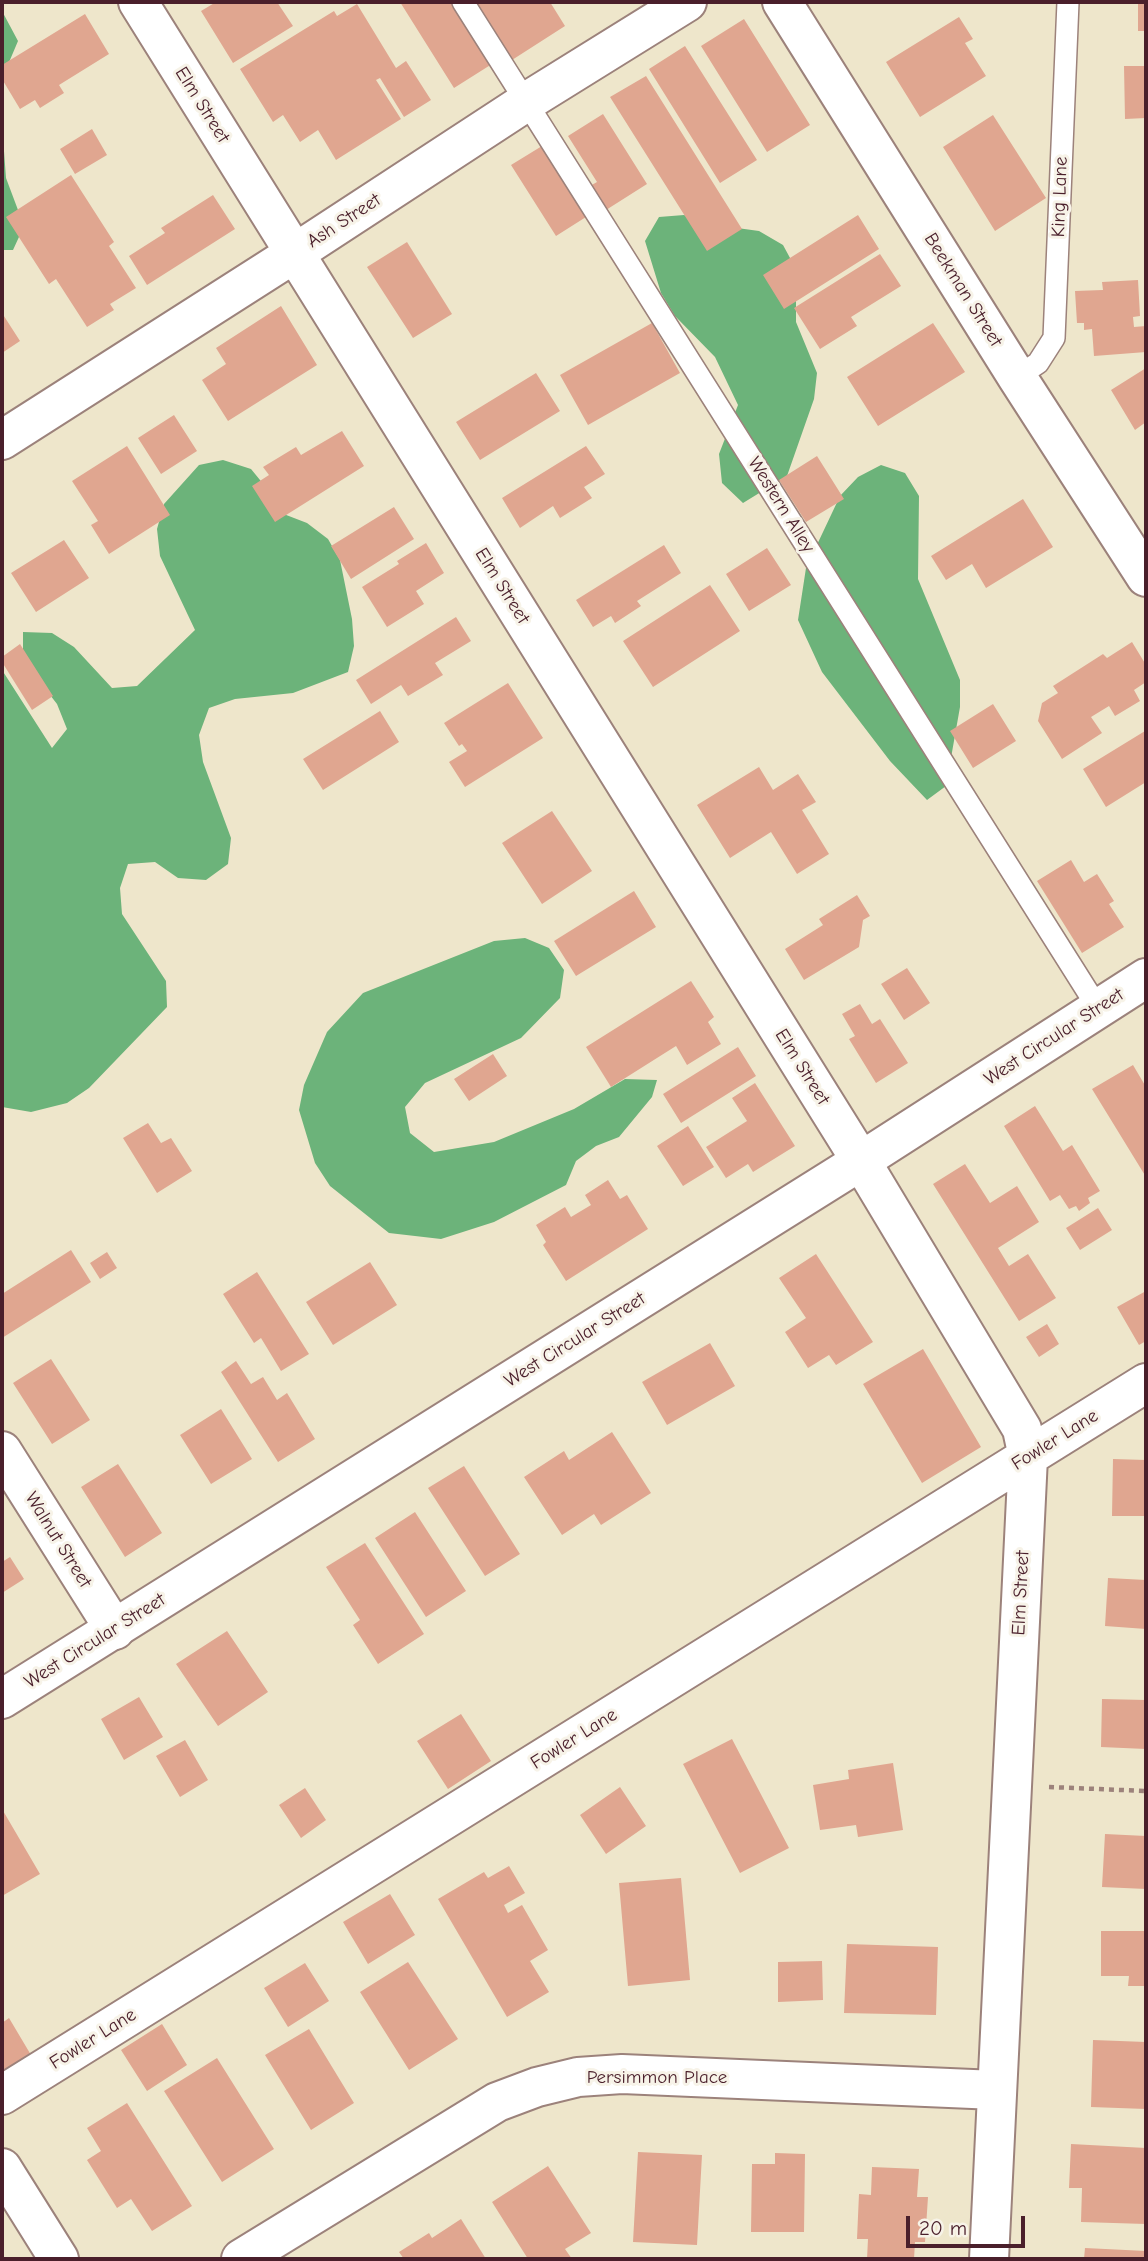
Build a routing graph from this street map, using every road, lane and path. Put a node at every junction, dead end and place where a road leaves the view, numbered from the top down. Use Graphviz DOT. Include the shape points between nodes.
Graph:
graph roads {
  1 [pos="138,2"];
  2 [pos="463,2"];
  3 [pos="687,2"];
  4 [pos="782,2"];
  5 [pos="1068,2"];
  6 [pos="526,102"];
  7 [pos="295,253"];
  8 [pos="1017,377"];
  9 [pos="2,440"];
  10 [pos="1146,577"];
  11 [pos="1146,978"];
  12 [pos="1098,1008"];
  13 [pos="861,1161"];
  14 [pos="1146,1383"];
  15 [pos="2,1451"];
  16 [pos="1028,1457"];
  17 [pos="115,1630"];
  18 [pos="2,1699"];
  19 [pos="1046,1787"];
  20 [pos="1146,1791"];
  21 [pos="996,2090"];
  22 [pos="2,2095"];
  23 [pos="2,2168"];
  24 [pos="59,2259"];
  25 [pos="241,2259"];
  26 [pos="989,2259"];
  1 -- 7 [label="street, Elm Street"];
  2 -- 6 [label="lane, Western Alley"];
  3 -- 6 [label="street, Ash Street"];
  4 -- 8 [label="street, Beekman Street"];
  5 -- 8 [label="lane, King Lane" via="1054,338 1038,363"];
  6 -- 7 [label="street, Ash Street"];
  6 -- 12 [label="lane, Western Alley"];
  7 -- 9 [label="street, Ash Street"];
  7 -- 13 [label="street, Elm Street"];
  8 -- 10 [label="street, Beekman Street"];
  11 -- 12 [label="street, West Circular Street"];
  12 -- 13 [label="street, West Circular Street"];
  13 -- 16 [label="street, Elm Street" via="1023,1429"];
  13 -- 17 [label="street, West Circular Street"];
  14 -- 16 [label="street, Fowler Lane"];
  15 -- 17 [label="street, Walnut Street"];
  16 -- 21 [label="street, Elm Street"];
  16 -- 22 [label="street, Fowler Lane"];
  17 -- 18 [label="street, West Circular Street"];
  19 -- 20 [label="path"];
  21 -- 25 [label="street, Persimmon Place" via="622,2074 578,2077 497,2102"];
  21 -- 26 [label="street, Elm Street"];
  23 -- 24 [label="street"];
}
